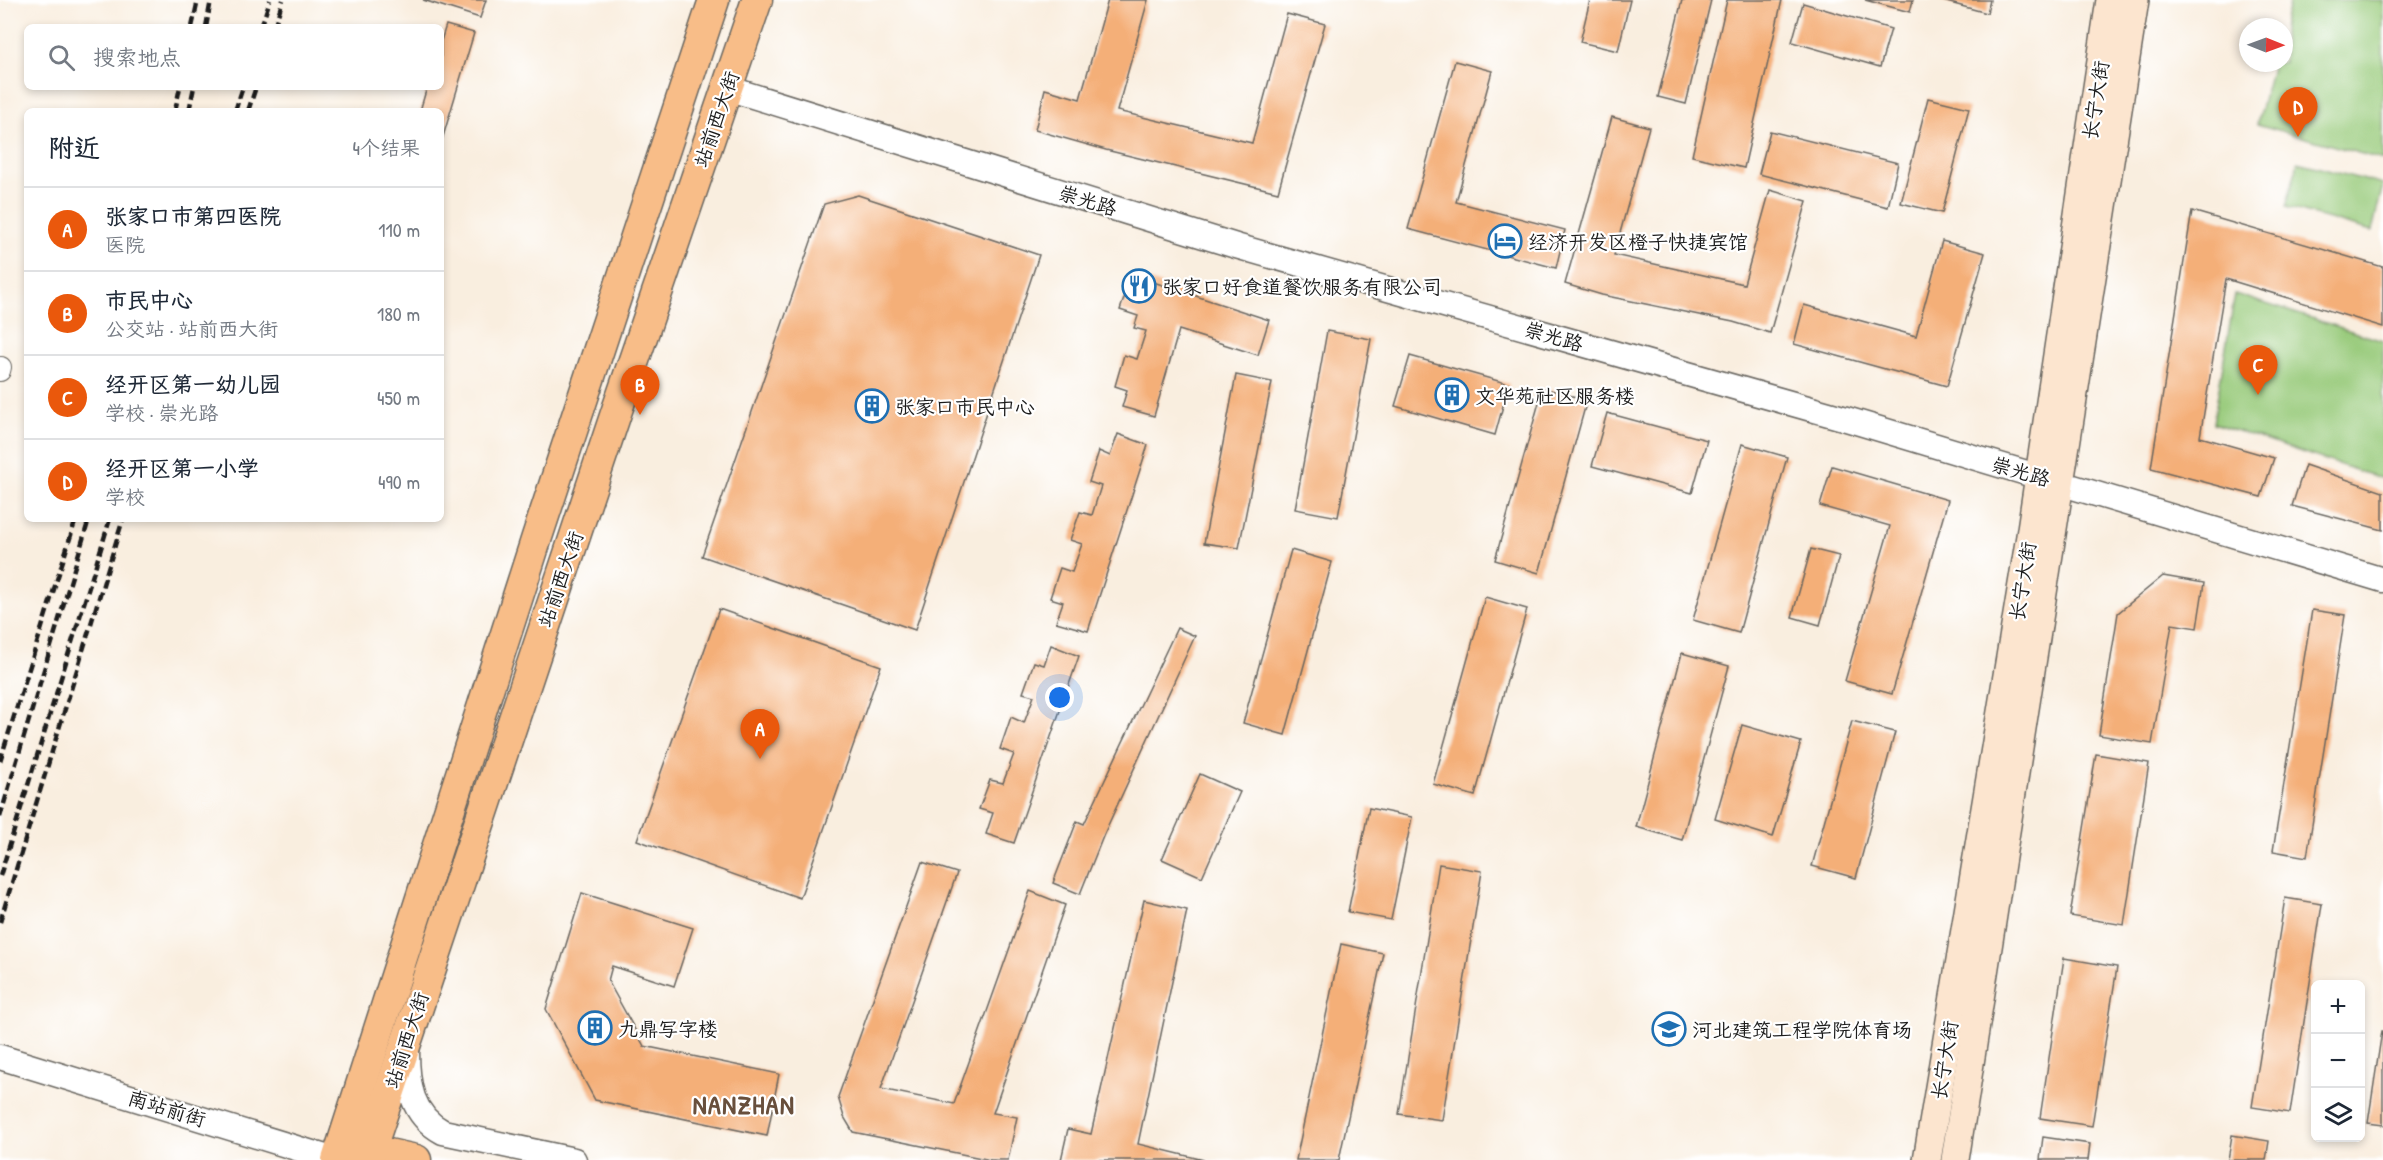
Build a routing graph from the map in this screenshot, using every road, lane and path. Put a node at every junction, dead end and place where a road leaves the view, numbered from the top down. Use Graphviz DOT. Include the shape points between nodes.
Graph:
graph roads {
  1 [pos="714,0"];
  2 [pos="757,0"];
  3 [pos="2110,0"];
  4 [pos="2135,0"];
  5 [pos="727,88"];
  6 [pos="2049,480"];
  7 [pos="2383,580"];
  8 [pos="406,1038"];
  9 [pos="0,1057"];
  10 [pos="350,1155"];
  11 [pos="416,1160"];
  12 [pos="574,1160"];
  13 [pos="1928,1160"];
  14 [pos="1955,1160"];
  1 -- 10 [label="main road, 站前西大街" via="533,549"];
  2 -- 5 [label="main road, 站前西大街"];
  3 -- 6 [label="main road, 长宁大街"];
  4 -- 6 [label="main road, 长宁大街"];
  5 -- 6 [label="street, 崇光路" via="1236,246"];
  5 -- 8 [label="main road, 站前西大街"];
  6 -- 7 [label="street, 崇光路"];
  6 -- 13 [label="main road, 长宁大街"];
  6 -- 14 [label="main road, 长宁大街"];
  8 -- 10 [label="main road, 站前西大街"];
  8 -- 12 [label="street" via="408,1085 431,1126 443,1132"];
  9 -- 10 [label="street, 南站前街"];
  10 -- 11 [label="main road"];
}
